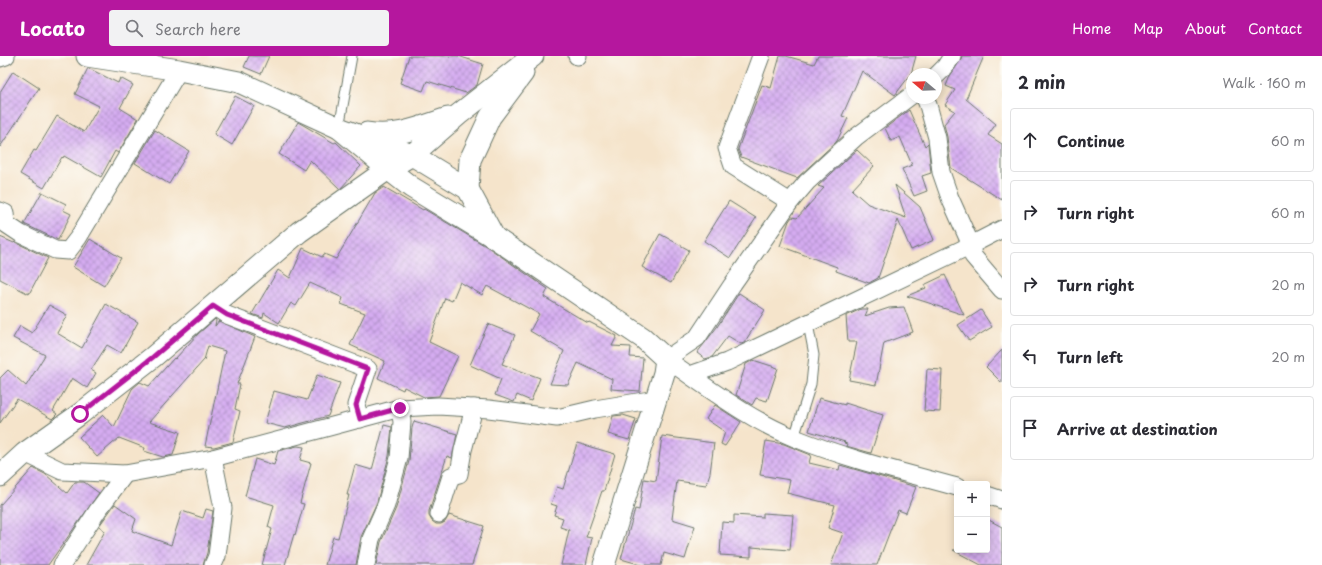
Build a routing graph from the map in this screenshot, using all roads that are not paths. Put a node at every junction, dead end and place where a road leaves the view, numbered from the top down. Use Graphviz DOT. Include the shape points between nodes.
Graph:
graph roads {
  1 [pos="6,56"];
  2 [pos="87,56"];
  3 [pos="352,56"];
  4 [pos="534,56"];
  5 [pos="761,56"];
  6 [pos="952,56"];
  7 [pos="0,58"];
  8 [pos="179,70"];
  9 [pos="942,70"];
  10 [pos="906,99"];
  11 [pos="928,104"];
  12 [pos="458,115"];
  13 [pos="339,128"];
  14 [pos="412,155"];
  15 [pos="388,169"];
  16 [pos="468,189"];
  17 [pos="790,202"];
  18 [pos="0,211"];
  19 [pos="1002,229"];
  20 [pos="495,238"];
  21 [pos="971,245"];
  22 [pos="1002,290"];
  23 [pos="213,306"];
  24 [pos="808,324"];
  25 [pos="666,358"];
  26 [pos="690,375"];
  27 [pos="656,399"];
  28 [pos="400,408"];
  29 [pos="474,408"];
  30 [pos="360,419"];
  31 [pos="794,438"];
  32 [pos="25,453"];
  33 [pos="213,458"];
  34 [pos="125,474"];
  35 [pos="0,476"];
  36 [pos="954,486"];
  37 [pos="990,496"];
  38 [pos="1002,500"];
  39 [pos="439,514"];
  40 [pos="62,565"];
  41 [pos="214,565"];
  42 [pos="366,565"];
  43 [pos="604,565"];
  1 -- 7 [label="street"];
  2 -- 8 [label="street"];
  3 -- 13 [label="lane"];
  4 -- 12 [label="street"];
  4 -- 16 [label="street" via="490,117 470,160"];
  5 -- 17 [label="street" via="727,148 733,166"];
  6 -- 9 [label="street"];
  8 -- 13 [label="street" via="239,82"];
  8 -- 18 [label="street" via="68,251 55,250 21,234 6,224 5,213"];
  10 -- 17 [label="street" via="856,137 807,182"];
  11 -- 21 [label="street" via="937,138 941,172"];
  12 -- 13 [label="street" via="410,131 390,134"];
  12 -- 14 [label="street"];
  13 -- 14 [label="street"];
  13 -- 15 [label="street"];
  14 -- 15 [label="street"];
  14 -- 16 [label="street"];
  15 -- 20 [label="street" via="411,187"];
  15 -- 23 [label="street" via="299,232"];
  16 -- 20 [label="street"];
  17 -- 25 [label="street" via="697,338"];
  19 -- 21 [label="street"];
  20 -- 25 [label="street" via="643,338"];
  21 -- 22 [label="street" via="973,256"];
  21 -- 24 [label="street"];
  23 -- 30 [label="street" via="227,315 368,369 356,405"];
  23 -- 32 [label="street" via="147,362"];
  24 -- 26 [label="street" via="727,362"];
  24 -- 31 [label="lane" via="814,355 811,384"];
  25 -- 26 [label="street"];
  25 -- 27 [label="street"];
  26 -- 31 [label="street" via="728,402"];
  27 -- 29 [label="street" via="557,418"];
  27 -- 43 [label="street"];
  28 -- 29 [label="street"];
  28 -- 30 [label="street"];
  28 -- 42 [label="street" via="402,422 399,458 386,505 371,539"];
  29 -- 39 [label="street" via="459,474 451,476"];
  30 -- 33 [label="street"];
  31 -- 36 [label="street" via="853,458"];
  32 -- 34 [label="street" via="62,471"];
  32 -- 35 [label="street"];
  33 -- 34 [label="street"];
  33 -- 41 [label="street" via="224,508"];
  34 -- 40 [label="street"];
  37 -- 38 [label="street"];
}
